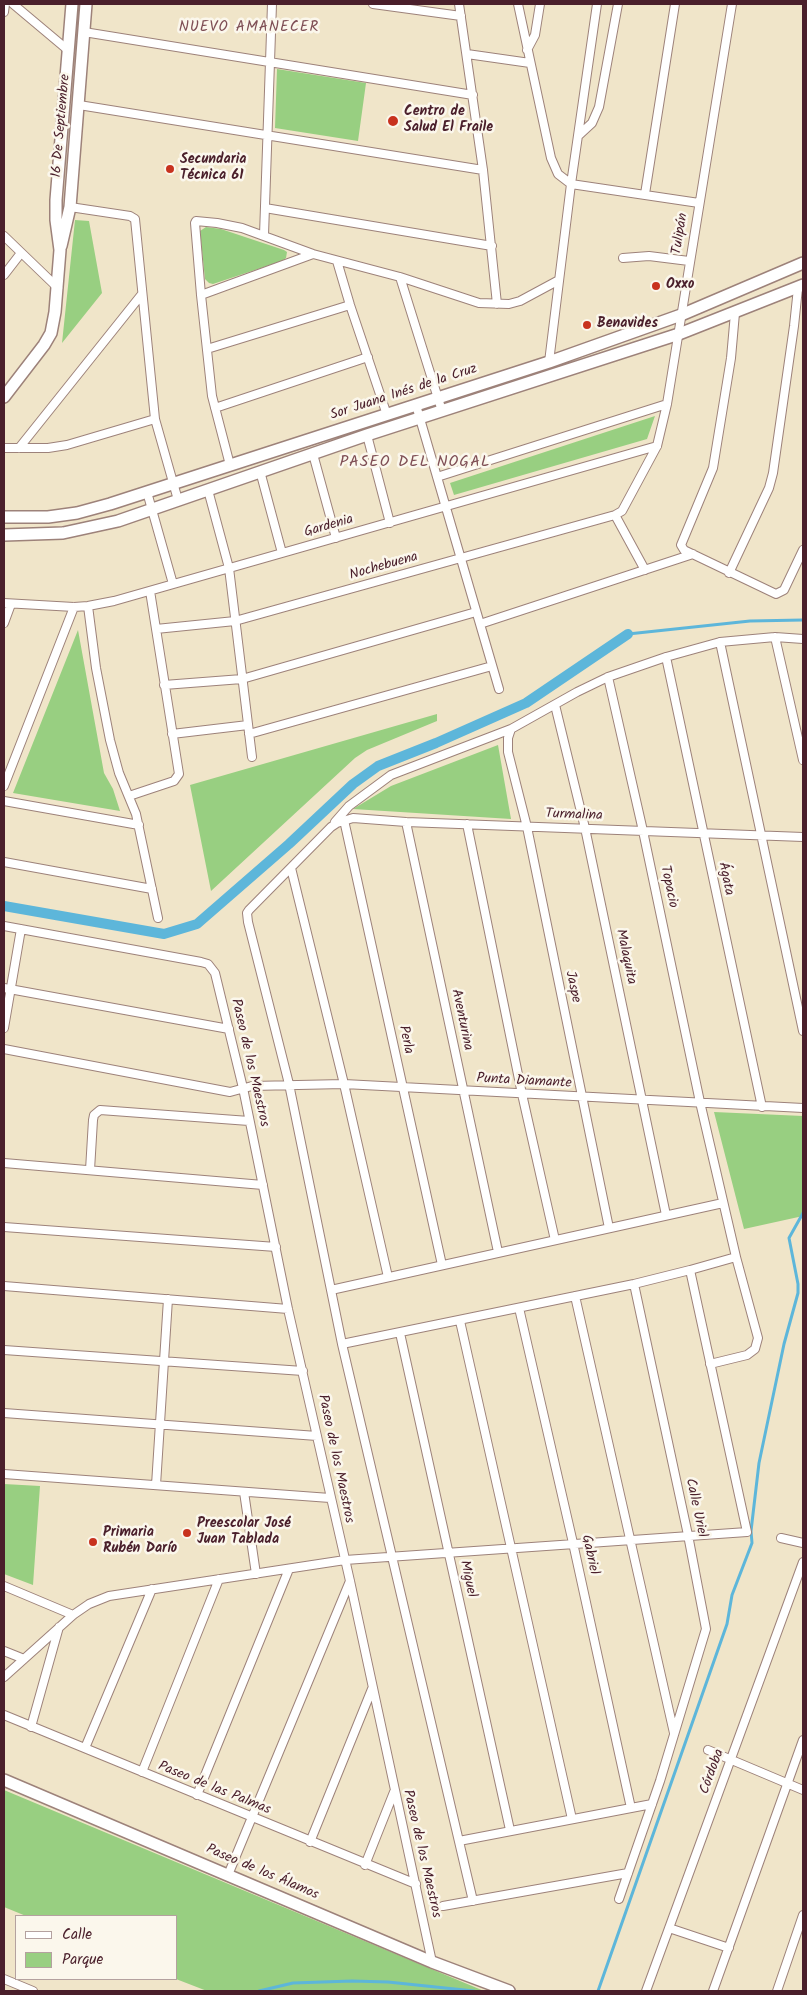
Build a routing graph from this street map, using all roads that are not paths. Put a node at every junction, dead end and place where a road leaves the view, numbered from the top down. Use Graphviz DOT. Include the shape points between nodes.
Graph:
graph roads {
  1 [pos="4,4"];
  2 [pos="14,4"];
  3 [pos="72,4"];
  4 [pos="86,4"];
  5 [pos="272,4"];
  6 [pos="373,4"];
  7 [pos="459,4"];
  8 [pos="518,4"];
  9 [pos="540,4"];
  10 [pos="597,4"];
  11 [pos="618,4"];
  12 [pos="675,4"];
  13 [pos="732,4"];
  14 [pos="4,12"];
  15 [pos="461,16"];
  16 [pos="84,32"];
  17 [pos="528,50"];
  18 [pos="69,51"];
  19 [pos="467,54"];
  20 [pos="270,62"];
  21 [pos="530,63"];
  22 [pos="473,95"];
  23 [pos="79,105"];
  24 [pos="268,134"];
  25 [pos="579,135"];
  26 [pos="483,170"];
  27 [pos="571,184"];
  28 [pos="645,194"];
  29 [pos="699,203"];
  30 [pos="70,207"];
  31 [pos="265,208"];
  32 [pos="264,235"];
  33 [pos="4,236"];
  34 [pos="492,246"];
  35 [pos="60,250"];
  36 [pos="22,253"];
  37 [pos="313,254"];
  38 [pos="623,258"];
  39 [pos="337,261"];
  40 [pos="689,261"];
  41 [pos="803,263"];
  42 [pos="4,275"];
  43 [pos="400,277"];
  44 [pos="559,280"];
  45 [pos="801,286"];
  46 [pos="58,288"];
  47 [pos="142,294"];
  48 [pos="201,295"];
  49 [pos="497,304"];
  50 [pos="350,305"];
  51 [pos="735,313"];
  52 [pos="681,316"];
  53 [pos="678,334"];
  54 [pos="600,344"];
  55 [pos="207,350"];
  56 [pos="368,357"];
  57 [pos="605,358"];
  58 [pos="549,362"];
  59 [pos="4,397"];
  60 [pos="438,398"];
  61 [pos="667,404"];
  62 [pos="416,405"];
  63 [pos="215,408"];
  64 [pos="442,411"];
  65 [pos="387,415"];
  66 [pos="420,418"];
  67 [pos="155,419"];
  68 [pos="367,436"];
  69 [pos="657,446"];
  70 [pos="4,448"];
  71 [pos="20,448"];
  72 [pos="313,454"];
  73 [pos="230,465"];
  74 [pos="260,471"];
  75 [pos="437,477"];
  76 [pos="172,484"];
  77 [pos="208,490"];
  78 [pos="147,492"];
  79 [pos="178,500"];
  80 [pos="446,507"];
  81 [pos="152,509"];
  82 [pos="615,515"];
  83 [pos="4,517"];
  84 [pos="390,523"];
  85 [pos="4,535"];
  86 [pos="336,538"];
  87 [pos="803,550"];
  88 [pos="282,553"];
  89 [pos="693,554"];
  90 [pos="461,559"];
  91 [pos="229,568"];
  92 [pos="645,570"];
  93 [pos="729,573"];
  94 [pos="173,584"];
  95 [pos="150,591"];
  96 [pos="8,603"];
  97 [pos="88,606"];
  98 [pos="74,607"];
  99 [pos="476,612"];
  100 [pos="235,621"];
  101 [pos="4,623"];
  102 [pos="480,624"];
  103 [pos="156,629"];
  104 [pos="775,637"];
  105 [pos="803,639"];
  106 [pos="720,642"];
  107 [pos="666,657"];
  108 [pos="492,666"];
  109 [pos="608,677"];
  110 [pos="242,679"];
  111 [pos="164,685"];
  112 [pos="499,689"];
  113 [pos="555,705"];
  114 [pos="248,725"];
  115 [pos="511,729"];
  116 [pos="172,734"];
  117 [pos="249,734"];
  118 [pos="252,757"];
  119 [pos="803,760"];
  120 [pos="4,786"];
  121 [pos="129,796"];
  122 [pos="4,801"];
  123 [pos="344,820"];
  124 [pos="406,822"];
  125 [pos="466,824"];
  126 [pos="139,825"];
  127 [pos="331,827"];
  128 [pos="527,827"];
  129 [pos="585,828"];
  130 [pos="643,831"];
  131 [pos="703,833"];
  132 [pos="762,836"];
  133 [pos="803,837"];
  134 [pos="4,862"];
  135 [pos="291,868"];
  136 [pos="152,889"];
  137 [pos="158,918"];
  138 [pos="4,926"];
  139 [pos="21,929"];
  140 [pos="7,989"];
  141 [pos="4,1028"];
  142 [pos="229,1029"];
  143 [pos="803,1031"];
  144 [pos="4,1049"];
  145 [pos="289,1084"];
  146 [pos="344,1084"];
  147 [pos="243,1088"];
  148 [pos="403,1088"];
  149 [pos="464,1091"];
  150 [pos="522,1094"];
  151 [pos="583,1098"];
  152 [pos="643,1101"];
  153 [pos="700,1102"];
  154 [pos="762,1107"];
  155 [pos="803,1108"];
  156 [pos="249,1121"];
  157 [pos="4,1163"];
  158 [pos="90,1170"];
  159 [pos="263,1185"];
  160 [pos="723,1203"];
  161 [pos="666,1215"];
  162 [pos="4,1227"];
  163 [pos="610,1228"];
  164 [pos="554,1240"];
  165 [pos="276,1247"];
  166 [pos="498,1252"];
  167 [pos="736,1257"];
  168 [pos="442,1265"];
  169 [pos="690,1270"];
  170 [pos="388,1277"];
  171 [pos="634,1284"];
  172 [pos="4,1286"];
  173 [pos="331,1290"];
  174 [pos="575,1296"];
  175 [pos="168,1299"];
  176 [pos="519,1308"];
  177 [pos="288,1309"];
  178 [pos="460,1321"];
  179 [pos="400,1333"];
  180 [pos="342,1344"];
  181 [pos="4,1350"];
  182 [pos="164,1362"];
  183 [pos="710,1364"];
  184 [pos="303,1371"];
  185 [pos="4,1413"];
  186 [pos="160,1425"];
  187 [pos="317,1436"];
  188 [pos="4,1474"];
  189 [pos="156,1485"];
  190 [pos="244,1492"];
  191 [pos="330,1498"];
  192 [pos="688,1535"];
  193 [pos="781,1538"];
  194 [pos="630,1539"];
  195 [pos="574,1543"];
  196 [pos="803,1544"];
  197 [pos="511,1550"];
  198 [pos="449,1553"];
  199 [pos="391,1556"];
  200 [pos="345,1560"];
  201 [pos="803,1562"];
  202 [pos="289,1569"];
  203 [pos="256,1574"];
  204 [pos="219,1579"];
  205 [pos="350,1581"];
  206 [pos="4,1586"];
  207 [pos="152,1589"];
  208 [pos="73,1615"];
  209 [pos="60,1627"];
  210 [pos="4,1651"];
  211 [pos="24,1659"];
  212 [pos="4,1677"];
  213 [pos="372,1689"];
  214 [pos="4,1715"];
  215 [pos="31,1727"];
  216 [pos="674,1735"];
  217 [pos="803,1740"];
  218 [pos="84,1748"];
  219 [pos="708,1750"];
  220 [pos="731,1760"];
  221 [pos="142,1772"];
  222 [pos="4,1780"];
  223 [pos="788,1783"];
  224 [pos="803,1790"];
  225 [pos="394,1792"];
  226 [pos="197,1795"];
  227 [pos="652,1804"];
  228 [pos="631,1808"];
  229 [pos="252,1818"];
  230 [pos="572,1819"];
  231 [pos="510,1830"];
  232 [pos="459,1841"];
  233 [pos="310,1842"];
  234 [pos="365,1865"];
  235 [pos="628,1873"];
  236 [pos="228,1874"];
  237 [pos="416,1884"];
  238 [pos="619,1899"];
  239 [pos="472,1901"];
  240 [pos="443,1906"];
  241 [pos="803,1916"];
  242 [pos="669,1928"];
  243 [pos="729,1948"];
  244 [pos="432,1962"];
  245 [pos="4,1979"];
  246 [pos="33,1991"];
  247 [pos="509,1991"];
  248 [pos="646,1991"];
  249 [pos="713,1991"];
  250 [pos="777,1991"];
  1 -- 14 [label="street"];
  2 -- 18 [label="street"];
  3 -- 18 [label="main road, 16 De Septiembre"];
  4 -- 16 [label="main road, 16 De Septiembre"];
  5 -- 20 [label="street"];
  6 -- 15 [label="street"];
  7 -- 15 [label="street"];
  8 -- 17 [label="street"];
  9 -- 17 [label="street" via="535,36"];
  10 -- 25 [label="street"];
  11 -- 25 [label="street" via="599,107 592,123"];
  12 -- 28 [label="street"];
  13 -- 29 [label="street, Tulipán"];
  15 -- 19 [label="street"];
  16 -- 20 [label="street"];
  16 -- 23 [label="main road, 16 De Septiembre"];
  17 -- 21 [label="street"];
  18 -- 35 [label="main road, 16 De Septiembre" via="56,200"];
  19 -- 21 [label="street"];
  19 -- 22 [label="street"];
  20 -- 22 [label="street"];
  20 -- 24 [label="street"];
  21 -- 27 [label="street" via="555,168"];
  22 -- 26 [label="street"];
  23 -- 24 [label="street"];
  23 -- 30 [label="main road, 16 De Septiembre"];
  24 -- 26 [label="street"];
  24 -- 31 [label="street"];
  25 -- 27 [label="street"];
  26 -- 34 [label="street"];
  27 -- 28 [label="street"];
  27 -- 44 [label="street"];
  28 -- 29 [label="street"];
  29 -- 40 [label="street, Tulipán"];
  30 -- 35 [label="main road, 16 De Septiembre"];
  30 -- 47 [label="street" via="134,219"];
  31 -- 32 [label="street"];
  31 -- 34 [label="street"];
  32 -- 37 [label="street"];
  32 -- 48 [label="street" via="217,223 195,222"];
  33 -- 36 [label="street"];
  34 -- 49 [label="street"];
  35 -- 46 [label="main road, 16 De Septiembre"];
  36 -- 42 [label="street"];
  36 -- 46 [label="street"];
  37 -- 39 [label="street"];
  37 -- 48 [label="street"];
  38 -- 40 [label="street" via="649,256"];
  39 -- 43 [label="street"];
  39 -- 50 [label="street"];
  40 -- 52 [label="street, Tulipán"];
  41 -- 52 [label="main road, Sor Juana Inés de la Cruz"];
  43 -- 49 [label="street" via="479,303"];
  43 -- 60 [label="street"];
  44 -- 49 [label="street" via="520,301"];
  44 -- 58 [label="street"];
  45 -- 51 [label="main road, Sor Juana Inés de la Cruz"];
  45 -- 93 [label="street" via="773,474"];
  46 -- 59 [label="main road, 16 De Septiembre" via="51,333"];
  47 -- 67 [label="street"];
  47 -- 71 [label="street"];
  48 -- 55 [label="street"];
  50 -- 55 [label="street"];
  50 -- 56 [label="street"];
  51 -- 53 [label="main road, Sor Juana Inés de la Cruz"];
  51 -- 89 [label="street" via="713,468 681,542 682,547"];
  52 -- 53 [label="street, Tulipán"];
  52 -- 54 [label="main road, Sor Juana Inés de la Cruz"];
  53 -- 57 [label="main road, Sor Juana Inés de la Cruz"];
  53 -- 61 [label="street, Tulipán"];
  54 -- 57 [label="main road"];
  54 -- 58 [label="main road, Sor Juana Inés de la Cruz"];
  55 -- 63 [label="street"];
  56 -- 63 [label="street"];
  56 -- 65 [label="street"];
  57 -- 64 [label="main road, Sor Juana Inés de la Cruz"];
  58 -- 60 [label="main road, Sor Juana Inés de la Cruz"];
  60 -- 62 [label="main road, Sor Juana Inés de la Cruz"];
  60 -- 64 [label="street"];
  61 -- 69 [label="street, Tulipán"];
  61 -- 75 [label="street"];
  62 -- 65 [label="main road, Sor Juana Inés de la Cruz"];
  62 -- 66 [label="street"];
  63 -- 73 [label="street"];
  64 -- 66 [label="main road, Sor Juana Inés de la Cruz"];
  65 -- 73 [label="main road, Sor Juana Inés de la Cruz"];
  66 -- 68 [label="main road, Sor Juana Inés de la Cruz"];
  66 -- 75 [label="street"];
  67 -- 71 [label="street" via="67,445"];
  67 -- 76 [label="street"];
  68 -- 72 [label="main road, Sor Juana Inés de la Cruz"];
  68 -- 84 [label="street"];
  69 -- 80 [label="street, Gardenia"];
  69 -- 82 [label="street, Tulipán" via="625,508"];
  70 -- 71 [label="street"];
  72 -- 74 [label="main road, Sor Juana Inés de la Cruz"];
  72 -- 86 [label="street"];
  73 -- 76 [label="main road, Sor Juana Inés de la Cruz"];
  74 -- 77 [label="main road, Sor Juana Inés de la Cruz"];
  74 -- 88 [label="street"];
  75 -- 80 [label="street"];
  76 -- 78 [label="main road, Sor Juana Inés de la Cruz"];
  76 -- 79 [label="street"];
  77 -- 79 [label="main road, Sor Juana Inés de la Cruz"];
  77 -- 91 [label="street"];
  78 -- 81 [label="street"];
  78 -- 83 [label="main road, Sor Juana Inés de la Cruz" via="77,513"];
  79 -- 81 [label="main road, Sor Juana Inés de la Cruz"];
  80 -- 84 [label="street, Gardenia"];
  80 -- 90 [label="street"];
  81 -- 85 [label="main road, Sor Juana Inés de la Cruz" via="83,530"];
  81 -- 94 [label="street"];
  82 -- 90 [label="street, Nochebuena"];
  82 -- 92 [label="street"];
  84 -- 86 [label="street, Gardenia"];
  86 -- 88 [label="street, Gardenia"];
  87 -- 93 [label="street" via="784,590 776,594"];
  88 -- 91 [label="street, Gardenia"];
  89 -- 92 [label="street"];
  89 -- 93 [label="street"];
  90 -- 99 [label="street"];
  90 -- 100 [label="street, Nochebuena"];
  91 -- 94 [label="street, Gardenia"];
  91 -- 100 [label="street"];
  92 -- 102 [label="street"];
  94 -- 95 [label="street, Gardenia"];
  95 -- 97 [label="street, Gardenia"];
  95 -- 103 [label="street"];
  96 -- 98 [label="street, Gardenia"];
  96 -- 101 [label="street"];
  97 -- 98 [label="street, Gardenia"];
  97 -- 121 [label="street" via="110,740"];
  98 -- 120 [label="street"];
  99 -- 102 [label="street"];
  99 -- 110 [label="street"];
  100 -- 103 [label="street, Nochebuena"];
  100 -- 110 [label="street"];
  102 -- 108 [label="street"];
  103 -- 111 [label="street"];
  104 -- 105 [label="street"];
  104 -- 106 [label="street"];
  104 -- 119 [label="street"];
  106 -- 107 [label="street"];
  106 -- 132 [label="street"];
  107 -- 109 [label="street"];
  107 -- 131 [label="street, Ágata"];
  108 -- 112 [label="street"];
  108 -- 117 [label="street"];
  109 -- 113 [label="street"];
  109 -- 130 [label="street, Topacio"];
  110 -- 111 [label="street"];
  110 -- 114 [label="street"];
  111 -- 116 [label="street"];
  113 -- 115 [label="street"];
  113 -- 129 [label="street, Malaquita"];
  114 -- 116 [label="street"];
  114 -- 117 [label="street"];
  115 -- 127 [label="street" via="391,775 349,806"];
  115 -- 128 [label="street, Jaspe" via="508,752"];
  116 -- 121 [label="street" via="178,777 174,782"];
  117 -- 118 [label="street"];
  121 -- 126 [label="street"];
  122 -- 126 [label="street"];
  123 -- 124 [label="street, Turmalina"];
  123 -- 127 [label="street"];
  123 -- 148 [label="street, Perla"];
  124 -- 125 [label="street, Turmalina"];
  124 -- 149 [label="street, Aventurina"];
  125 -- 128 [label="street, Turmalina"];
  125 -- 150 [label="street"];
  126 -- 136 [label="street"];
  127 -- 135 [label="street"];
  128 -- 129 [label="street, Turmalina"];
  128 -- 151 [label="street, Jaspe"];
  129 -- 130 [label="street, Turmalina"];
  129 -- 152 [label="street, Malaquita"];
  130 -- 131 [label="street, Turmalina"];
  130 -- 153 [label="street, Topacio"];
  131 -- 132 [label="street, Turmalina"];
  131 -- 154 [label="street, Ágata"];
  132 -- 133 [label="street, Turmalina"];
  132 -- 143 [label="street"];
  134 -- 136 [label="street"];
  135 -- 145 [label="street" via="249,910 247,916"];
  135 -- 146 [label="street"];
  136 -- 137 [label="street"];
  138 -- 139 [label="street"];
  139 -- 140 [label="street"];
  139 -- 142 [label="street, Paseo de los Maestros" via="208,964 215,973"];
  140 -- 141 [label="street"];
  140 -- 142 [label="street"];
  142 -- 147 [label="street, Paseo de los Maestros"];
  144 -- 147 [label="street, Punta Diamante" via="230,1092"];
  145 -- 146 [label="street, Punta Diamante"];
  145 -- 147 [label="street, Punta Diamante"];
  145 -- 173 [label="street"];
  146 -- 148 [label="street, Punta Diamante"];
  146 -- 170 [label="street"];
  147 -- 156 [label="street, Paseo de los Maestros"];
  148 -- 149 [label="street, Punta Diamante"];
  148 -- 168 [label="street, Perla"];
  149 -- 150 [label="street, Punta Diamante"];
  149 -- 166 [label="street, Aventurina"];
  150 -- 151 [label="street, Punta Diamante"];
  150 -- 164 [label="street"];
  151 -- 152 [label="street, Punta Diamante"];
  151 -- 163 [label="street, Jaspe"];
  152 -- 153 [label="street, Punta Diamante"];
  152 -- 161 [label="street, Malaquita"];
  153 -- 154 [label="street, Punta Diamante"];
  153 -- 160 [label="street, Topacio"];
  154 -- 155 [label="street, Punta Diamante"];
  156 -- 158 [label="street" via="100,1110 93,1120"];
  156 -- 159 [label="street, Paseo de los Maestros"];
  157 -- 158 [label="street"];
  158 -- 159 [label="street"];
  159 -- 165 [label="street, Paseo de los Maestros"];
  160 -- 161 [label="street"];
  160 -- 167 [label="street, Topacio"];
  161 -- 163 [label="street"];
  162 -- 165 [label="street"];
  163 -- 164 [label="street"];
  164 -- 166 [label="street"];
  165 -- 177 [label="street, Paseo de los Maestros"];
  166 -- 168 [label="street"];
  167 -- 169 [label="street"];
  167 -- 183 [label="street, Topacio" via="758,1338 755,1349 747,1355"];
  168 -- 170 [label="street"];
  169 -- 171 [label="street"];
  169 -- 183 [label="street"];
  170 -- 173 [label="street"];
  171 -- 174 [label="street"];
  171 -- 192 [label="street, Calle Uriel"];
  172 -- 175 [label="street"];
  173 -- 180 [label="street"];
  174 -- 176 [label="street"];
  174 -- 194 [label="street"];
  175 -- 177 [label="street"];
  175 -- 182 [label="street"];
  176 -- 178 [label="street"];
  176 -- 195 [label="street, Gabriel"];
  177 -- 184 [label="street, Paseo de los Maestros"];
  178 -- 179 [label="street"];
  178 -- 197 [label="street"];
  179 -- 180 [label="street"];
  179 -- 198 [label="street, Miguel"];
  180 -- 199 [label="street"];
  181 -- 182 [label="street"];
  182 -- 184 [label="street"];
  182 -- 186 [label="street"];
  183 -- 192 [label="street" via="747,1532"];
  184 -- 187 [label="street, Paseo de los Maestros"];
  185 -- 186 [label="street"];
  186 -- 187 [label="street"];
  186 -- 189 [label="street"];
  187 -- 191 [label="street, Paseo de los Maestros"];
  188 -- 189 [label="street"];
  189 -- 190 [label="street"];
  190 -- 191 [label="street"];
  190 -- 203 [label="street"];
  191 -- 200 [label="street, Paseo de los Maestros"];
  192 -- 194 [label="street"];
  192 -- 216 [label="street, Calle Uriel" via="706,1629"];
  193 -- 196 [label="street"];
  194 -- 195 [label="street"];
  194 -- 216 [label="street"];
  195 -- 197 [label="street"];
  195 -- 228 [label="street, Gabriel"];
  197 -- 198 [label="street"];
  197 -- 230 [label="street"];
  198 -- 199 [label="street"];
  198 -- 231 [label="street, Miguel"];
  199 -- 200 [label="street"];
  199 -- 232 [label="street"];
  200 -- 202 [label="street"];
  200 -- 205 [label="street, Paseo de los Maestros"];
  201 -- 220 [label="street, Córdoba"];
  202 -- 203 [label="street"];
  202 -- 226 [label="street"];
  203 -- 204 [label="street"];
  204 -- 207 [label="street"];
  204 -- 221 [label="street"];
  205 -- 213 [label="street, Paseo de los Maestros"];
  205 -- 229 [label="street"];
  206 -- 208 [label="street"];
  207 -- 208 [label="street" via="100,1599"];
  207 -- 218 [label="street"];
  208 -- 209 [label="street"];
  209 -- 211 [label="street"];
  209 -- 215 [label="street"];
  210 -- 211 [label="street"];
  211 -- 212 [label="street"];
  213 -- 225 [label="street, Paseo de los Maestros"];
  213 -- 233 [label="street"];
  214 -- 215 [label="street, Paseo de las Palmas"];
  215 -- 218 [label="street, Paseo de las Palmas"];
  216 -- 227 [label="street, Calle Uriel"];
  217 -- 223 [label="street"];
  218 -- 221 [label="street, Paseo de las Palmas"];
  219 -- 220 [label="street"];
  220 -- 223 [label="street"];
  220 -- 242 [label="street, Córdoba"];
  221 -- 226 [label="street, Paseo de las Palmas"];
  222 -- 236 [label="main road, Paseo de los Álamos"];
  223 -- 224 [label="street"];
  223 -- 243 [label="street"];
  225 -- 234 [label="street"];
  225 -- 237 [label="street, Paseo de los Maestros"];
  226 -- 229 [label="street, Paseo de las Palmas"];
  227 -- 228 [label="street"];
  227 -- 235 [label="street, Calle Uriel"];
  228 -- 230 [label="street"];
  229 -- 233 [label="street, Paseo de las Palmas"];
  229 -- 236 [label="street"];
  230 -- 231 [label="street"];
  231 -- 232 [label="street"];
  232 -- 239 [label="street"];
  233 -- 234 [label="street, Paseo de las Palmas"];
  234 -- 237 [label="street, Paseo de las Palmas"];
  235 -- 238 [label="street, Calle Uriel"];
  235 -- 239 [label="street"];
  236 -- 244 [label="main road, Paseo de los Álamos"];
  237 -- 244 [label="street, Paseo de los Maestros"];
  239 -- 240 [label="street"];
  241 -- 250 [label="street"];
  242 -- 243 [label="street"];
  242 -- 248 [label="street, Córdoba"];
  243 -- 249 [label="street"];
  244 -- 247 [label="main road, Paseo de los Álamos"];
  245 -- 246 [label="street"];
}
